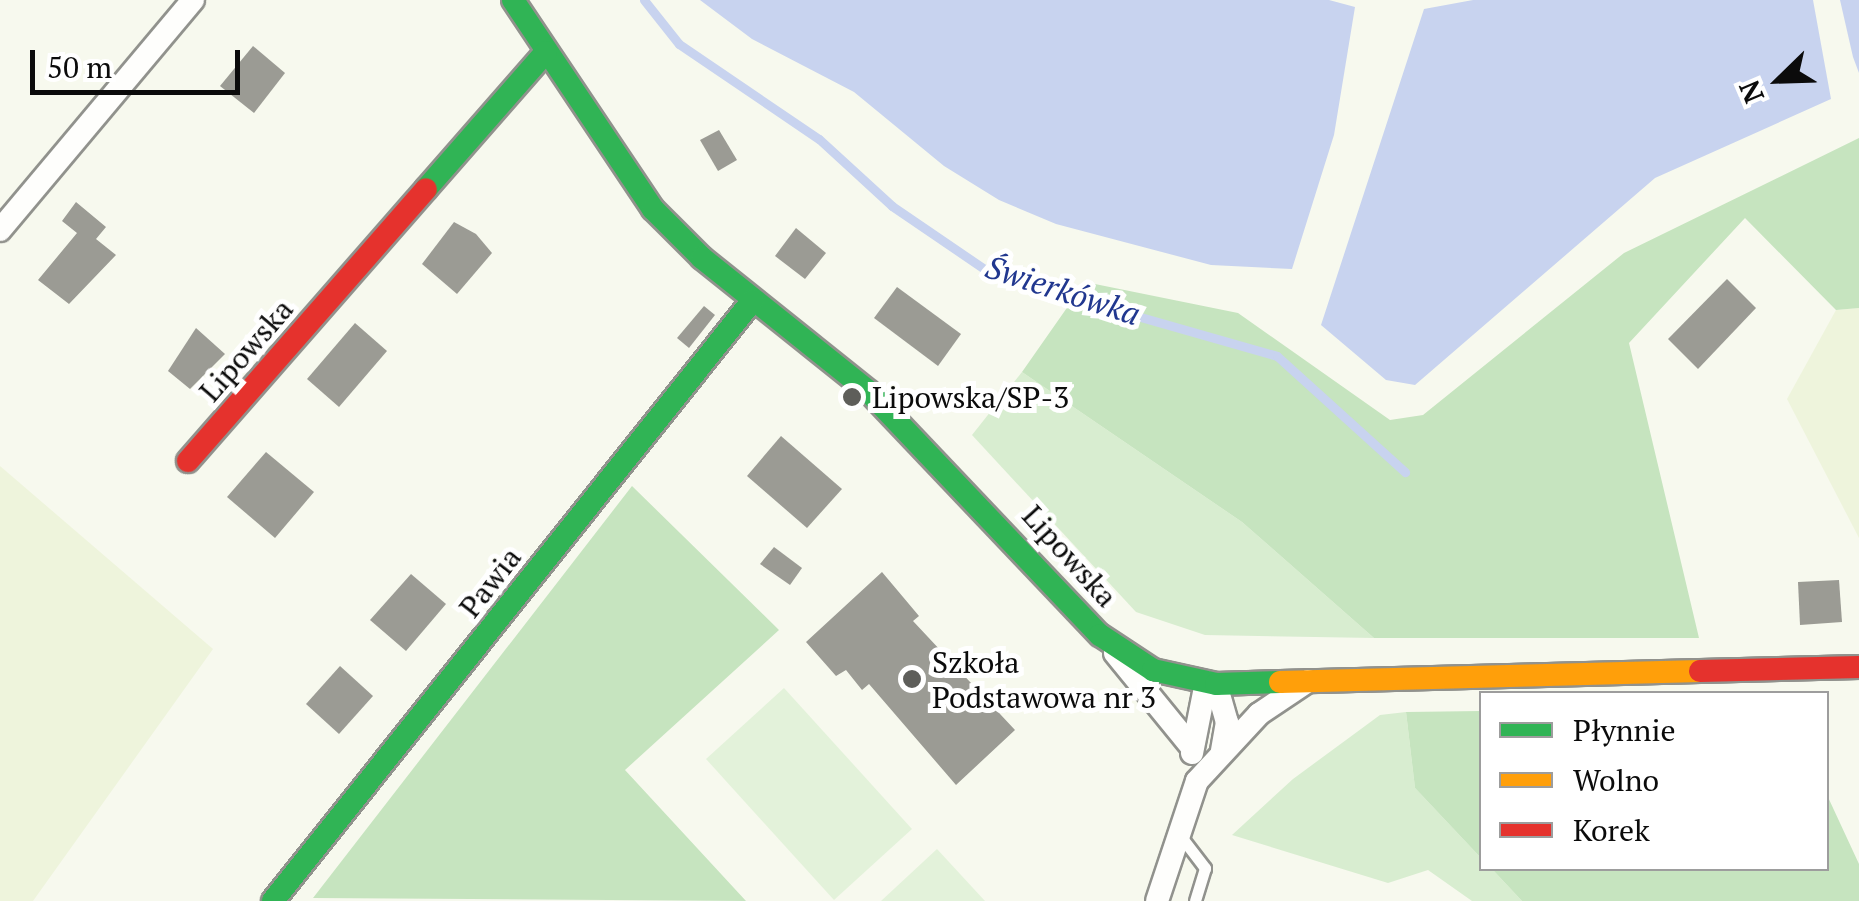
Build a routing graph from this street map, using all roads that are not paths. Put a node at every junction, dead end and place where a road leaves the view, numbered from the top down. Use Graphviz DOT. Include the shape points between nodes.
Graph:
graph roads {
  1 [pos="193,0"];
  2 [pos="513,0"];
  3 [pos="546,52"];
  4 [pos="0,230"];
  5 [pos="753,300"];
  6 [pos="188,461"];
  7 [pos="1100,635"];
  8 [pos="1859,667"];
  9 [pos="1308,681"];
  10 [pos="1211,683"];
  11 [pos="1190,745"];
  12 [pos="1222,750"];
  13 [pos="1197,781"];
  14 [pos="1180,834"];
  15 [pos="273,901"];
  16 [pos="1158,901"];
  17 [pos="1195,901"];
  1 -- 4 [label="street"];
  2 -- 3 [label="street, Lipowska"];
  3 -- 5 [label="street, Lipowska" via="653,209"];
  3 -- 6 [label="street, Lipowska"];
  5 -- 7 [label="street, Lipowska" via="869,392"];
  5 -- 15 [label="street, Pawia"];
  7 -- 10 [label="street, Lipowska" via="1154,670"];
  7 -- 11 [label="street"];
  8 -- 9 [label="street, Lipowska"];
  9 -- 10 [label="street, Lipowska"];
  9 -- 12 [label="street" via="1258,714"];
  10 -- 11 [label="street"];
  10 -- 12 [label="street" via="1227,722"];
  11 -- 13 [label="street"];
  12 -- 13 [label="street"];
  13 -- 14 [label="street"];
  14 -- 16 [label="street"];
  14 -- 17 [label="lane" via="1204,868"];
}
